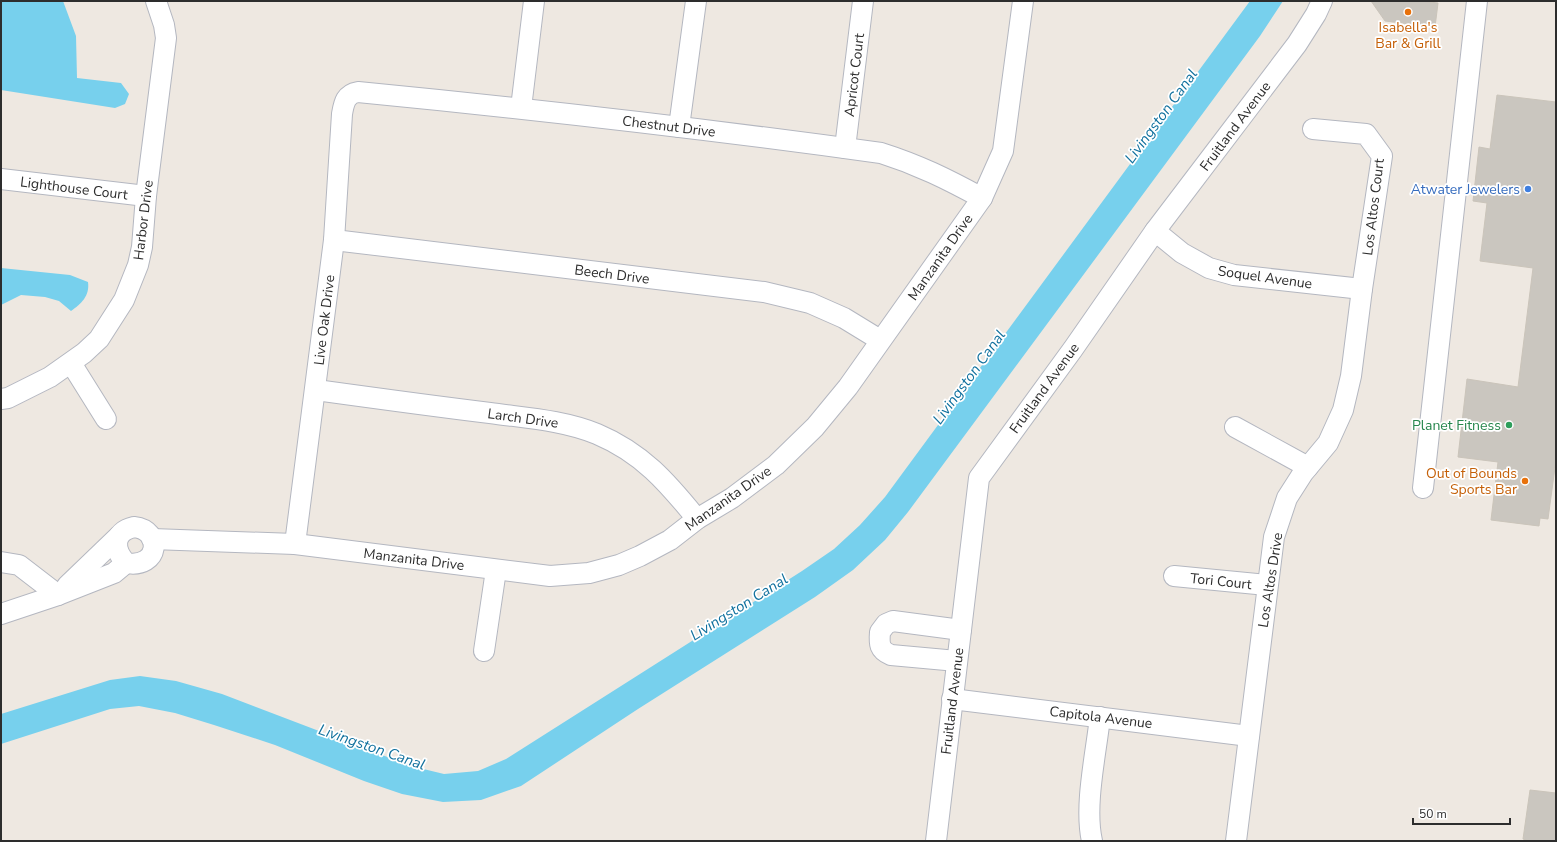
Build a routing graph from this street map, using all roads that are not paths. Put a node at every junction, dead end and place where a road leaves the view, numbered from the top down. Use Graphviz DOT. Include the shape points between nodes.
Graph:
graph roads {
  1 [pos="156,1"];
  2 [pos="534,1"];
  3 [pos="696,1"];
  4 [pos="863,1"];
  5 [pos="1023,1"];
  6 [pos="1322,1"];
  7 [pos="1476,1"];
  8 [pos="348,96"];
  9 [pos="521,108"];
  10 [pos="679,127"];
  11 [pos="1313,129"];
  12 [pos="845,148"];
  13 [pos="1,179"];
  14 [pos="146,196"];
  15 [pos="982,198"];
  16 [pos="1155,231"];
  17 [pos="334,240"];
  18 [pos="1362,289"];
  19 [pos="880,340"];
  20 [pos="71,363"];
  21 [pos="316,390"];
  22 [pos="1,399"];
  23 [pos="106,419"];
  24 [pos="1235,427"];
  25 [pos="1308,467"];
  26 [pos="1423,488"];
  27 [pos="697,519"];
  28 [pos="119,536"];
  29 [pos="152,539"];
  30 [pos="295,544"];
  31 [pos="1,562"];
  32 [pos="126,563"];
  33 [pos="496,570"];
  34 [pos="1174,576"];
  35 [pos="1267,585"];
  36 [pos="58,595"];
  37 [pos="1,614"];
  38 [pos="961,630"];
  39 [pos="484,651"];
  40 [pos="957,661"];
  41 [pos="952,699"];
  42 [pos="1100,717"];
  43 [pos="1249,736"];
  44 [pos="936,841"];
  45 [pos="1092,841"];
  46 [pos="1236,841"];
  1 -- 14 [label="street, Harbor Drive" via="166,38"];
  2 -- 9 [label="street"];
  3 -- 10 [label="street"];
  4 -- 12 [label="street, Apricot Court"];
  5 -- 15 [label="street, Manzanita Drive" via="1003,151"];
  6 -- 16 [label="street, Fruitland Avenue" via="1297,44"];
  7 -- 26 [label="street"];
  8 -- 9 [label="street, Chestnut Drive" via="358,92"];
  8 -- 17 [label="street, Live Oak Drive" via="342,114"];
  9 -- 10 [label="street, Chestnut Drive"];
  10 -- 12 [label="street, Chestnut Drive"];
  11 -- 18 [label="street, Los Altos Court" via="1366,134 1382,156"];
  12 -- 15 [label="street, Chestnut Drive" via="881,153 907,161"];
  13 -- 14 [label="street, Lighthouse Court"];
  14 -- 20 [label="street, Harbor Drive" via="142,247 138,265 124,300 99,339"];
  15 -- 19 [label="street, Manzanita Drive"];
  16 -- 18 [label="street, Soquel Avenue" via="1182,253 1215,270 1234,275"];
  16 -- 38 [label="street, Fruitland Avenue" via="979,478"];
  17 -- 19 [label="street, Beech Drive" via="764,292 810,304 844,318"];
  17 -- 21 [label="street, Live Oak Drive"];
  18 -- 25 [label="street, Los Altos Drive" via="1351,376 1343,410 1328,444"];
  19 -- 27 [label="street, Manzanita Drive" via="848,387 804,438 755,482"];
  20 -- 22 [label="street, Harbor Drive" via="50,377"];
  20 -- 23 [label="street"];
  21 -- 27 [label="street, Larch Drive" via="557,422 584,429 617,444 653,469"];
  21 -- 30 [label="street, Live Oak Drive"];
  24 -- 25 [label="street"];
  25 -- 35 [label="street, Los Altos Drive" via="1287,498 1274,537"];
  27 -- 33 [label="street, Manzanita Drive" via="670,540 640,556 589,573 550,576"];
  28 -- 29 [label="street" via="134,527 145,530"];
  28 -- 32 [label="street" via="118,554"];
  28 -- 36 [label="street"];
  29 -- 30 [label="street, Manzanita Drive"];
  29 -- 32 [label="street" via="153,550 148,559 139,564"];
  30 -- 33 [label="street, Manzanita Drive"];
  31 -- 36 [label="street" via="20,565"];
  32 -- 36 [label="street" via="114,573"];
  33 -- 39 [label="street"];
  34 -- 35 [label="street, Tori Court"];
  35 -- 43 [label="street, Los Altos Drive"];
  36 -- 37 [label="street"];
  38 -- 40 [label="street, Fruitland Avenue"];
  38 -- 40 [label="street" via="893,621 886,624 880,632 880,647 891,655"];
  40 -- 41 [label="street, Fruitland Avenue"];
  41 -- 42 [label="street, Capitola Avenue"];
  41 -- 44 [label="street, Fruitland Avenue"];
  42 -- 43 [label="street, Capitola Avenue"];
  42 -- 45 [label="street" via="1090,802"];
  43 -- 46 [label="street, Los Altos Drive"];
}
